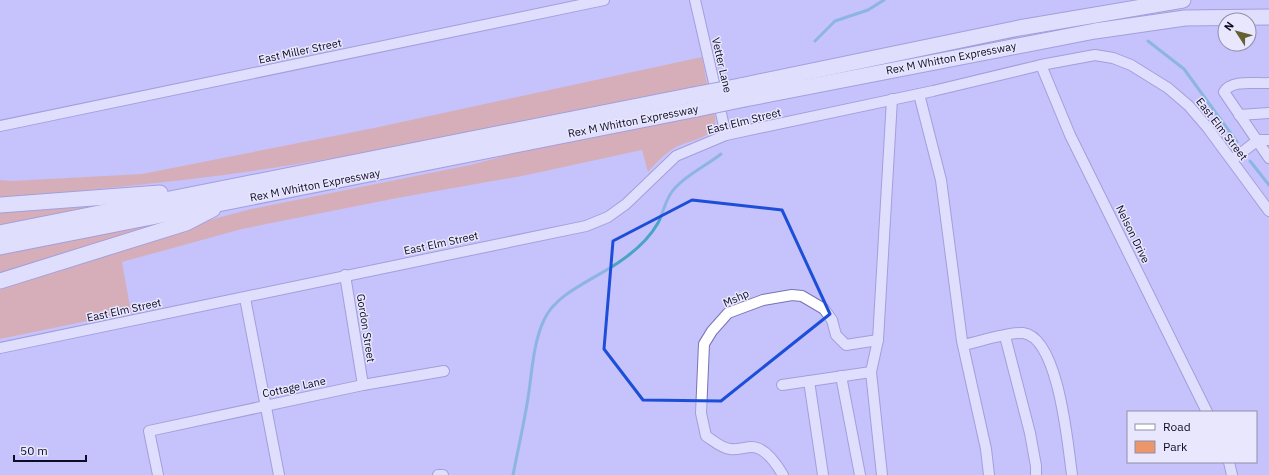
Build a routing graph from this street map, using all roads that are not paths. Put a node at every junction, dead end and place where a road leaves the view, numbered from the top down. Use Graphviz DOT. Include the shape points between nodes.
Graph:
graph roads {
  1 [pos="604,0"];
  2 [pos="695,0"];
  3 [pos="1183,0"];
  4 [pos="1269,18"];
  5 [pos="1041,65"];
  6 [pos="1269,83"];
  7 [pos="743,92"];
  8 [pos="919,94"];
  9 [pos="892,99"];
  10 [pos="1269,113"];
  11 [pos="1239,115"];
  12 [pos="0,126"];
  13 [pos="726,136"];
  14 [pos="1258,140"];
  15 [pos="1269,140"];
  16 [pos="1269,158"];
  17 [pos="1232,160"];
  18 [pos="227,195"];
  19 [pos="0,205"];
  20 [pos="1269,211"];
  21 [pos="0,233"];
  22 [pos="0,246"];
  23 [pos="345,275"];
  24 [pos="0,281"];
  25 [pos="245,298"];
  26 [pos="1004,336"];
  27 [pos="878,340"];
  28 [pos="963,345"];
  29 [pos="0,348"];
  30 [pos="444,371"];
  31 [pos="871,372"];
  32 [pos="841,376"];
  33 [pos="809,381"];
  34 [pos="363,385"];
  35 [pos="782,385"];
  36 [pos="266,405"];
  37 [pos="1207,411"];
  38 [pos="1229,463"];
  39 [pos="158,475"];
  40 [pos="279,475"];
  41 [pos="784,475"];
  42 [pos="823,475"];
  43 [pos="860,475"];
  44 [pos="882,475"];
  45 [pos="989,475"];
  46 [pos="1036,475"];
  47 [pos="1072,475"];
  48 [pos="1232,475"];
  1 -- 12 [label="street, East Miller Street"];
  2 -- 13 [label="street, Vetter Lane"];
  3 -- 7 [label="highway, Rex M Whitton Expressway" via="1019,28"];
  4 -- 7 [label="highway, Rex M Whitton Expressway" via="1185,18 1095,31"];
  5 -- 8 [label="street, East Elm Street"];
  5 -- 17 [label="street, East Elm Street" via="1095,55 1113,58 1131,66 1168,88 1189,106"];
  5 -- 37 [label="street, Nelson Drive" via="1070,135"];
  6 -- 11 [label="street" via="1233,84 1227,88 1225,96"];
  7 -- 18 [label="highway, Rex M Whitton Expressway, bridge"];
  8 -- 9 [label="street, East Elm Street"];
  8 -- 28 [label="street" via="941,180"];
  9 -- 13 [label="street, East Elm Street"];
  9 -- 27 [label="street"];
  10 -- 11 [label="street"];
  11 -- 14 [label="street"];
  13 -- 23 [label="street, East Elm Street" via="676,156 626,204 608,217 586,226"];
  14 -- 15 [label="street"];
  14 -- 16 [label="street"];
  14 -- 17 [label="street"];
  17 -- 20 [label="street, East Elm Street"];
  18 -- 19 [label="highway"];
  18 -- 21 [label="highway, Rex M Whitton Expressway"];
  18 -- 22 [label="highway, Rex M Whitton Expressway"];
  18 -- 24 [label="highway" via="186,223"];
  23 -- 25 [label="street, East Elm Street"];
  23 -- 34 [label="street, Gordon Street"];
  25 -- 29 [label="street, East Elm Street"];
  25 -- 36 [label="street"];
  26 -- 28 [label="street"];
  26 -- 46 [label="street" via="1030,433"];
  26 -- 47 [label="street" via="1024,333 1033,337 1052,368 1062,401"];
  27 -- 31 [label="street"];
  27 -- 41 [label="street, Mshp" via="846,345 836,335 832,320 824,310 802,296 792,295 763,300 728,313 708,335 704,344 701,401 706,436 731,449 759,449 769,456"];
  28 -- 45 [label="street" via="986,449"];
  30 -- 34 [label="street, Cottage Lane"];
  31 -- 32 [label="street"];
  31 -- 44 [label="street"];
  32 -- 33 [label="street"];
  32 -- 43 [label="street"];
  33 -- 35 [label="street"];
  33 -- 42 [label="street"];
  34 -- 36 [label="street, Cottage Lane"];
  36 -- 39 [label="street, Cottage Lane" via="149,431"];
  36 -- 40 [label="street"];
  38 -- 48 [label="street"];
}
